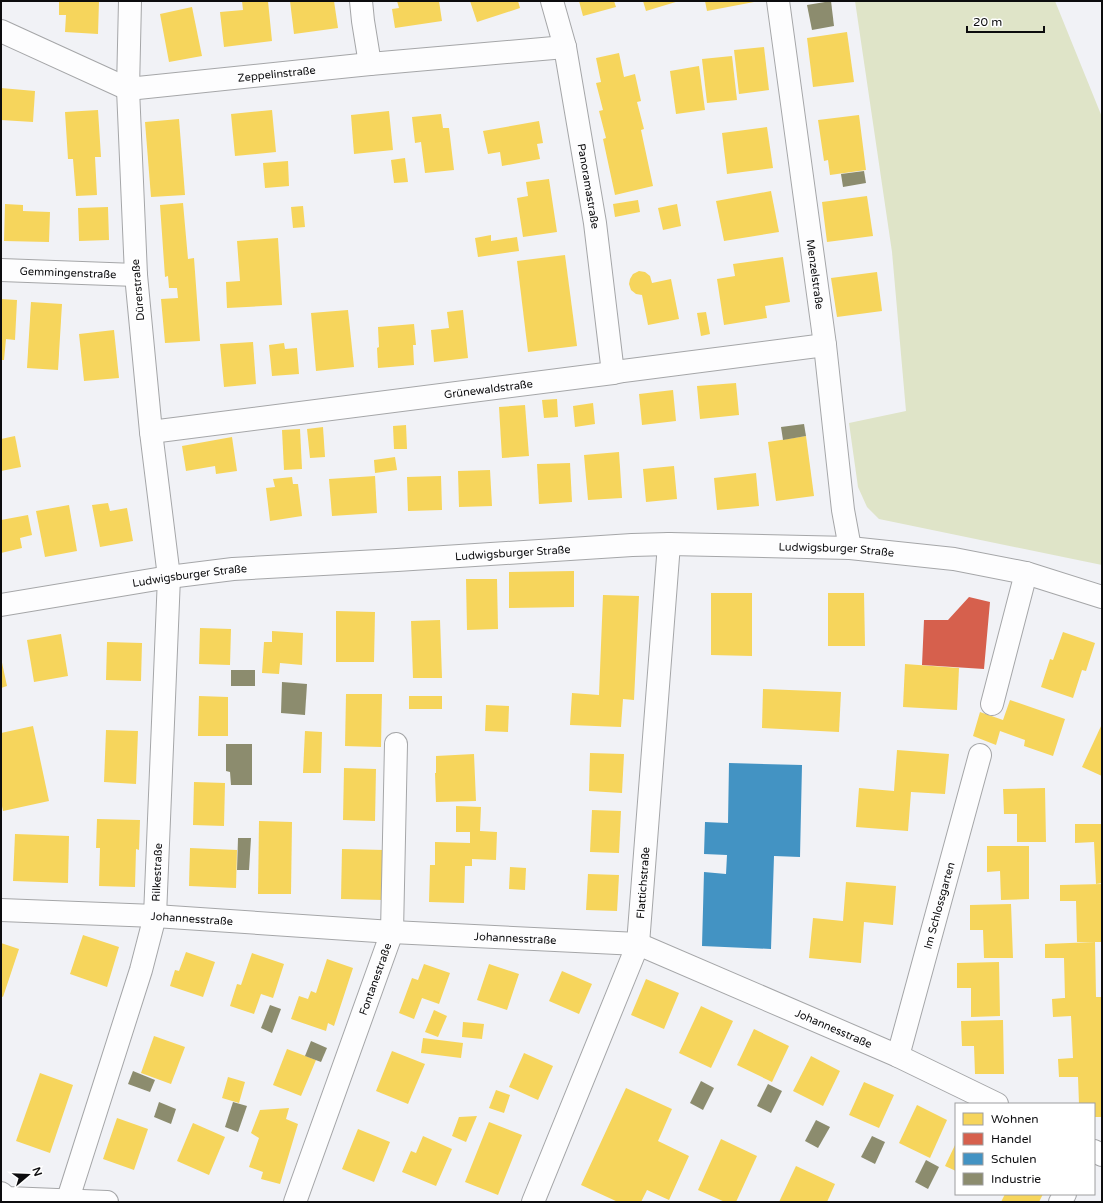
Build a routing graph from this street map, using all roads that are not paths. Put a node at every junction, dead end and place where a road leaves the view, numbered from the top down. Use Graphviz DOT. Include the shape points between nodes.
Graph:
graph roads {
  1 [pos="130,1"];
  2 [pos="361,1"];
  3 [pos="552,1"];
  4 [pos="778,1"];
  5 [pos="1,31"];
  6 [pos="565,47"];
  7 [pos="370,64"];
  8 [pos="128,89"];
  9 [pos="1,270"];
  10 [pos="136,276"];
  11 [pos="825,345"];
  12 [pos="613,373"];
  13 [pos="152,432"];
  14 [pos="669,544"];
  15 [pos="850,548"];
  16 [pos="1026,574"];
  17 [pos="169,577"];
  18 [pos="1102,597"];
  19 [pos="1,605"];
  20 [pos="992,704"];
  21 [pos="396,744"];
  22 [pos="980,755"];
  23 [pos="1,910"];
  24 [pos="155,916"];
  25 [pos="392,932"];
  26 [pos="638,944"];
  27 [pos="898,1056"];
  28 [pos="994,1103"];
  29 [pos="1,1193"];
  30 [pos="67,1201"];
  31 [pos="107,1202"];
  32 [pos="295,1202"];
  33 [pos="533,1202"];
  1 -- 8 [label="street, Dürerstraße"];
  2 -- 7 [label="street"];
  3 -- 6 [label="street, Panoramastraße"];
  4 -- 11 [label="street, Menzelstraße"];
  5 -- 8 [label="street"];
  6 -- 7 [label="street, Zeppelinstraße"];
  6 -- 12 [label="street, Panoramastraße" via="595,223"];
  7 -- 8 [label="street, Zeppelinstraße"];
  8 -- 10 [label="street, Dürerstraße"];
  9 -- 10 [label="street, Gemmingenstraße"];
  10 -- 13 [label="street, Dürerstraße"];
  11 -- 12 [label="street, Grünewaldstraße"];
  11 -- 15 [label="street, Menzelstraße" via="843,510"];
  12 -- 13 [label="street, Grünewaldstraße"];
  13 -- 17 [label="street, Dürerstraße"];
  14 -- 15 [label="street, Ludwigsburger Straße"];
  14 -- 17 [label="street, Ludwigsburger Straße" via="233,569"];
  14 -- 26 [label="street, Flattichstraße"];
  15 -- 16 [label="street, Ludwigsburger Straße" via="954,559"];
  16 -- 18 [label="street, Ludwigsburger Straße"];
  16 -- 20 [label="street"];
  17 -- 19 [label="street, Ludwigsburger Straße"];
  17 -- 24 [label="street, Rilkestraße"];
  21 -- 25 [label="street, Fontanestraße"];
  22 -- 27 [label="street, Im Schlossgarten"];
  23 -- 24 [label="street, Johannesstraße"];
  24 -- 25 [label="street, Johannesstraße"];
  24 -- 30 [label="street, Rilkestraße" via="141,970"];
  25 -- 26 [label="street, Johannesstraße"];
  25 -- 32 [label="street, Fontanestraße"];
  26 -- 27 [label="street, Johannesstraße"];
  26 -- 33 [label="street, Flattichstraße"];
  27 -- 28 [label="street, Johannesstraße"];
  29 -- 30 [label="street" via="7,1198"];
  30 -- 31 [label="street"];
}
